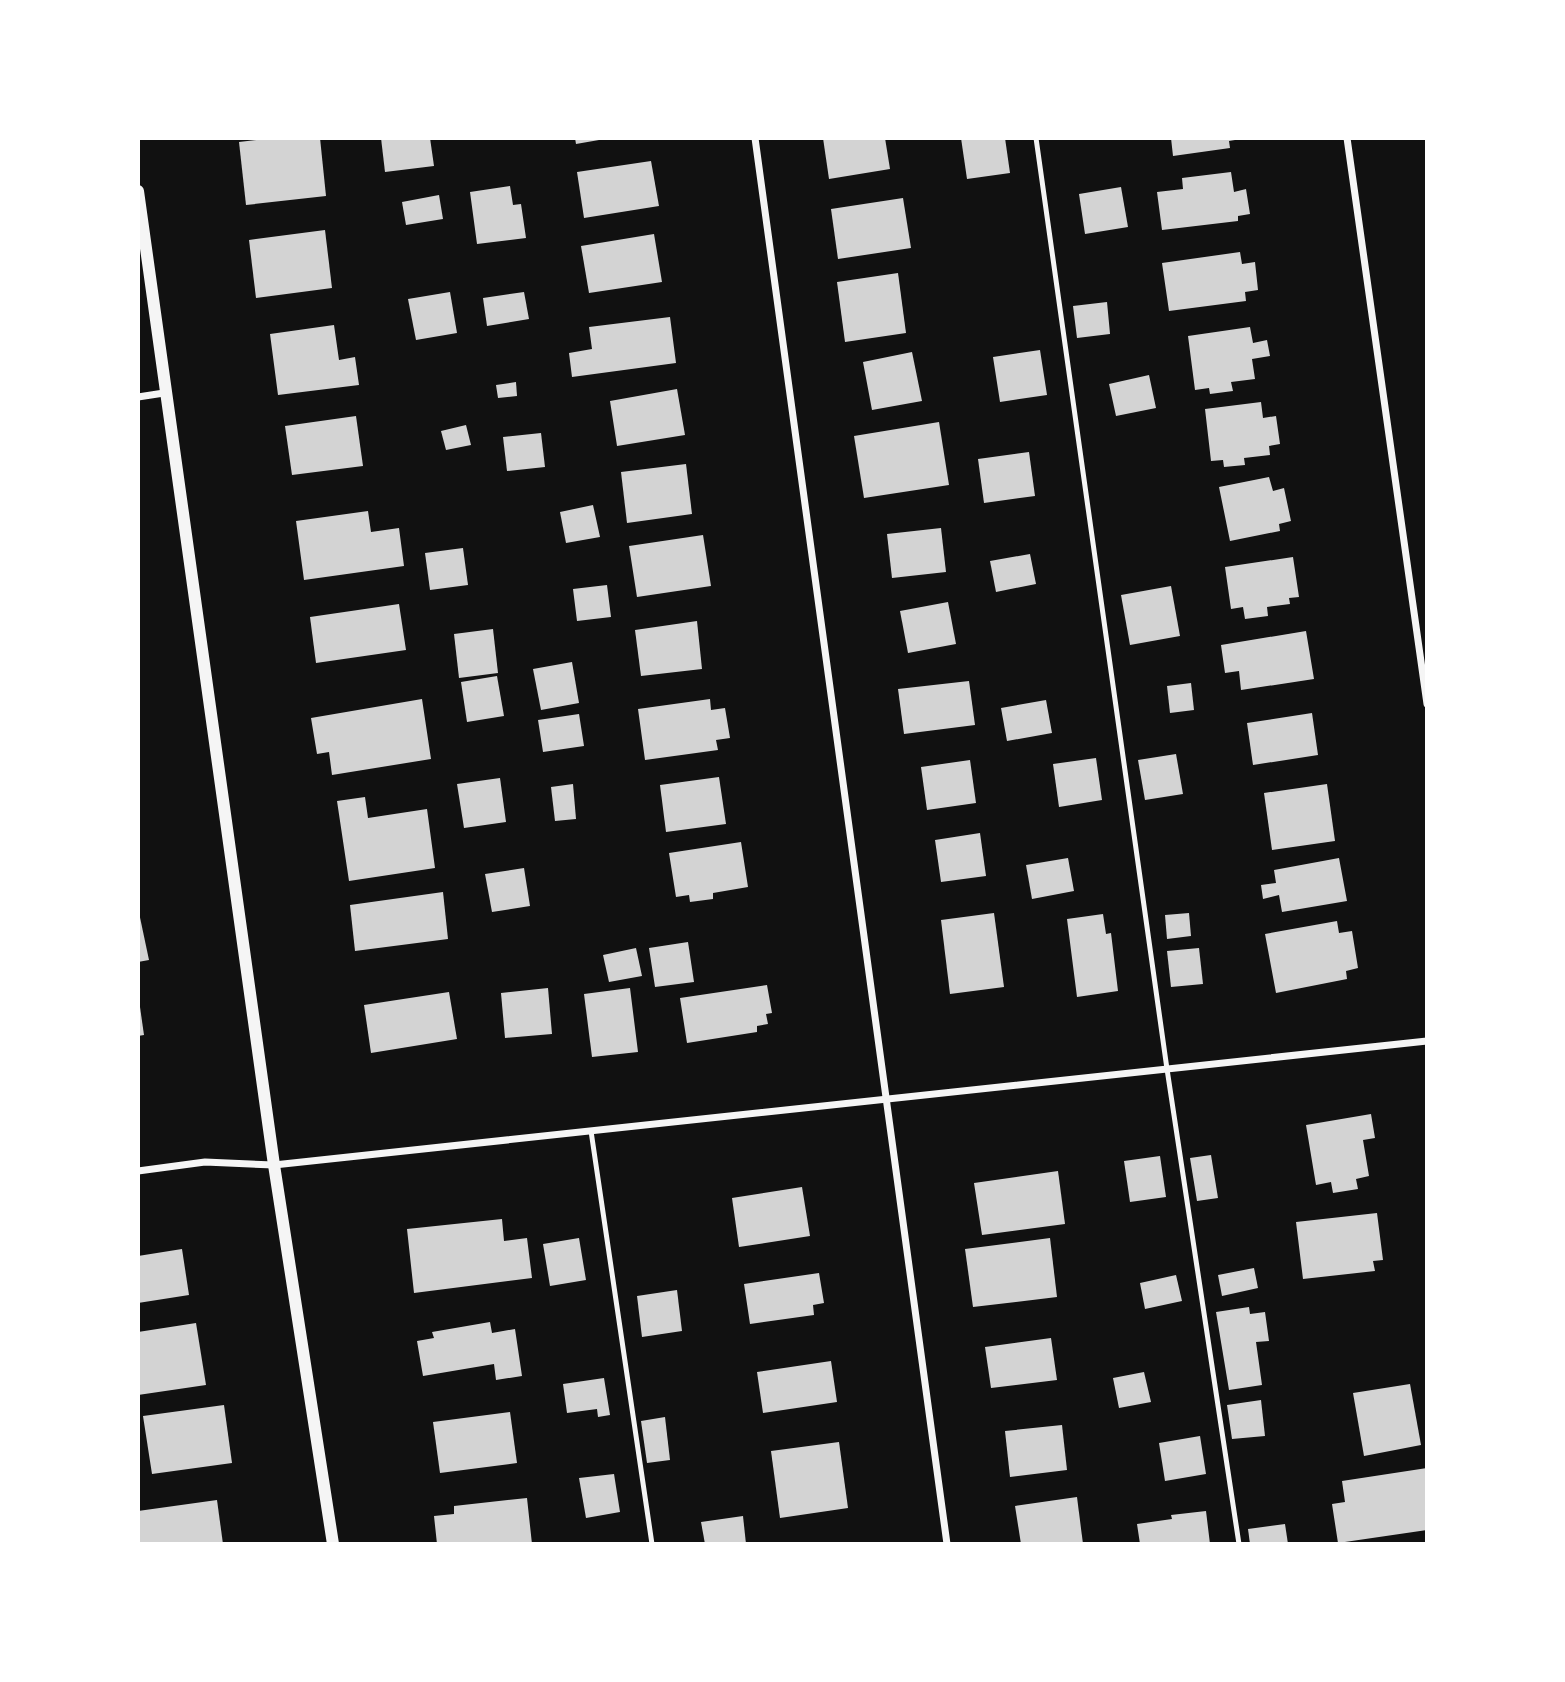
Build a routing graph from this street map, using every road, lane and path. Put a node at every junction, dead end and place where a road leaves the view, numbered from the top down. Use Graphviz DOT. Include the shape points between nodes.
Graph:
graph roads {
  1 [pos="755,138"];
  2 [pos="1037,138"];
  3 [pos="1347,138"];
  4 [pos="138,191"];
  5 [pos="164,393"];
  6 [pos="138,397"];
  7 [pos="1427,704"];
  8 [pos="1427,1041"];
  9 [pos="1167,1069"];
  10 [pos="888,1099"];
  11 [pos="591,1131"];
  12 [pos="274,1165"];
  13 [pos="138,1171"];
  14 [pos="333,1544"];
  15 [pos="652,1544"];
  16 [pos="947,1544"];
  17 [pos="1238,1544"];
  1 -- 10 [label="street"];
  2 -- 9 [label="lane"];
  3 -- 7 [label="street"];
  4 -- 5 [label="street"];
  5 -- 6 [label="street"];
  5 -- 12 [label="street"];
  8 -- 9 [label="street"];
  9 -- 10 [label="street"];
  9 -- 17 [label="lane"];
  10 -- 11 [label="street"];
  10 -- 16 [label="street"];
  11 -- 12 [label="street"];
  11 -- 15 [label="lane"];
  12 -- 13 [label="street" via="205,1162"];
  12 -- 14 [label="street"];
}
